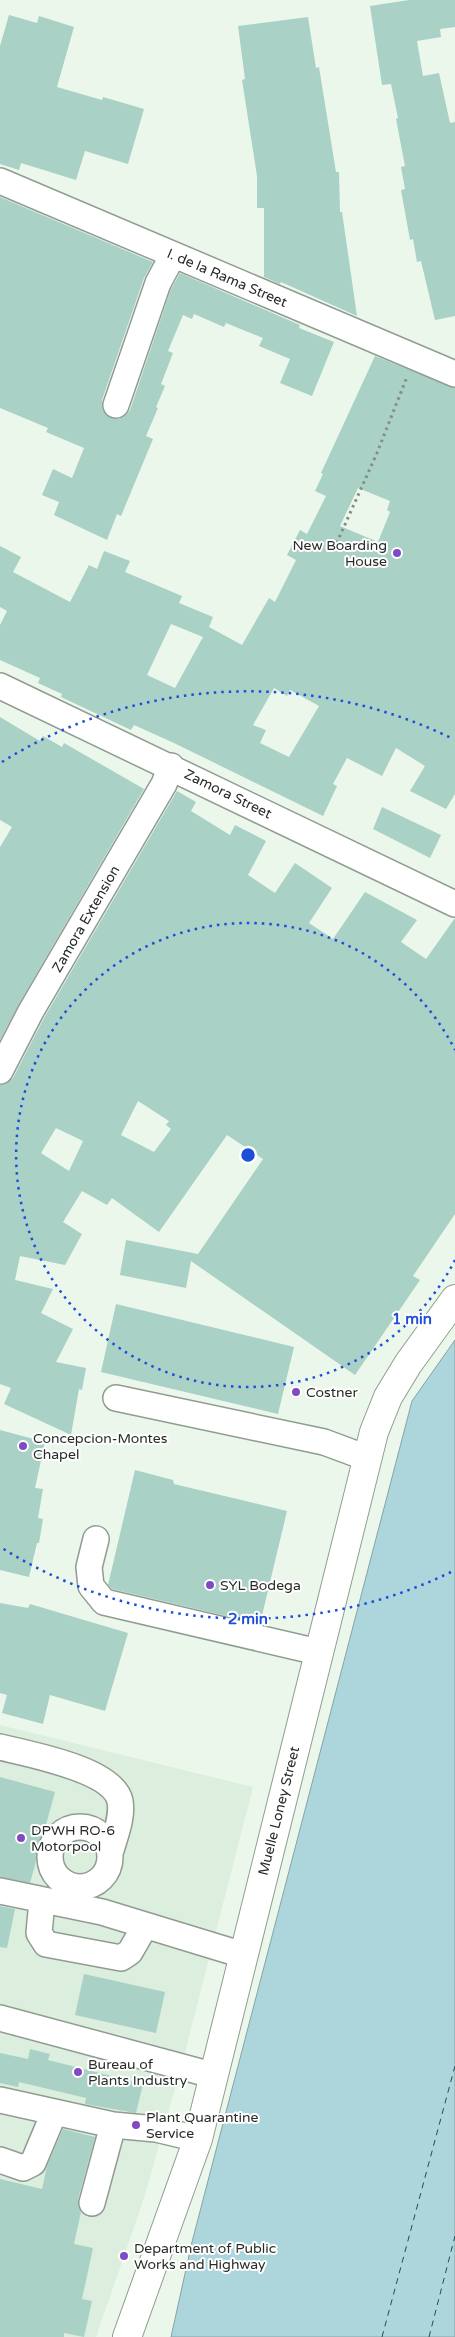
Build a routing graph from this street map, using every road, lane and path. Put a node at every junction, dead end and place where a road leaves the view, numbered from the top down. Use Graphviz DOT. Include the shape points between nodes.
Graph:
graph roads {
  1 [pos="0,181"];
  2 [pos="172,255"];
  3 [pos="414,358"];
  4 [pos="455,374"];
  5 [pos="116,405"];
  6 [pos="334,549"];
  7 [pos="0,686"];
  8 [pos="171,766"];
  9 [pos="455,904"];
  10 [pos="0,1071"];
  11 [pos="455,1299"];
  12 [pos="116,1398"];
  13 [pos="367,1458"];
  14 [pos="96,1539"];
  15 [pos="318,1652"];
  16 [pos="0,1747"];
  17 [pos="111,1850"];
  18 [pos="105,1876"];
  19 [pos="0,1891"];
  20 [pos="42,1901"];
  21 [pos="102,1912"];
  22 [pos="145,1926"];
  23 [pos="243,1955"];
  24 [pos="0,2018"];
  25 [pos="212,2075"];
  26 [pos="0,2101"];
  27 [pos="54,2113"];
  28 [pos="113,2125"];
  29 [pos="198,2139"];
  30 [pos="0,2160"];
  31 [pos="92,2202"];
  32 [pos="127,2337"];
  1 -- 2 [label="street, I. de la Rama Street"];
  2 -- 3 [label="street, I. de la Rama Street"];
  2 -- 5 [label="street" via="158,283"];
  3 -- 4 [label="street, I. de la Rama Street"];
  3 -- 6 [label="path" via="377,453"];
  7 -- 8 [label="street, Zamora Street"];
  8 -- 9 [label="street, Zamora Street"];
  8 -- 10 [label="street, Zamora Extension" via="164,784 31,1011"];
  11 -- 13 [label="main road, Muelle Loney Street" via="388,1397"];
  12 -- 13 [label="street" via="324,1442"];
  13 -- 15 [label="main road, Muelle Loney Street"];
  14 -- 15 [label="street" via="89,1567 91,1586 104,1602"];
  15 -- 23 [label="main road, Muelle Loney Street"];
  16 -- 17 [label="street" via="91,1773 113,1787 120,1801"];
  17 -- 18 [label="street"];
  17 -- 18 [label="street" via="94,1830 77,1827 61,1833 51,1847 54,1872 66,1884 83,1887"];
  18 -- 21 [label="street"];
  19 -- 20 [label="street"];
  20 -- 21 [label="street"];
  20 -- 22 [label="street" via="39,1933 46,1944 121,1958 130,1952"];
  21 -- 22 [label="street"];
  22 -- 23 [label="street"];
  23 -- 25 [label="main road, Muelle Loney Street"];
  24 -- 25 [label="street"];
  25 -- 29 [label="main road, Muelle Loney Street"];
  26 -- 27 [label="street"];
  27 -- 28 [label="street"];
  27 -- 30 [label="street" via="33,2163 23,2168"];
  28 -- 29 [label="street" via="156,2129"];
  28 -- 31 [label="street"];
  29 -- 32 [label="main road, Muelle Loney Street"];
}
